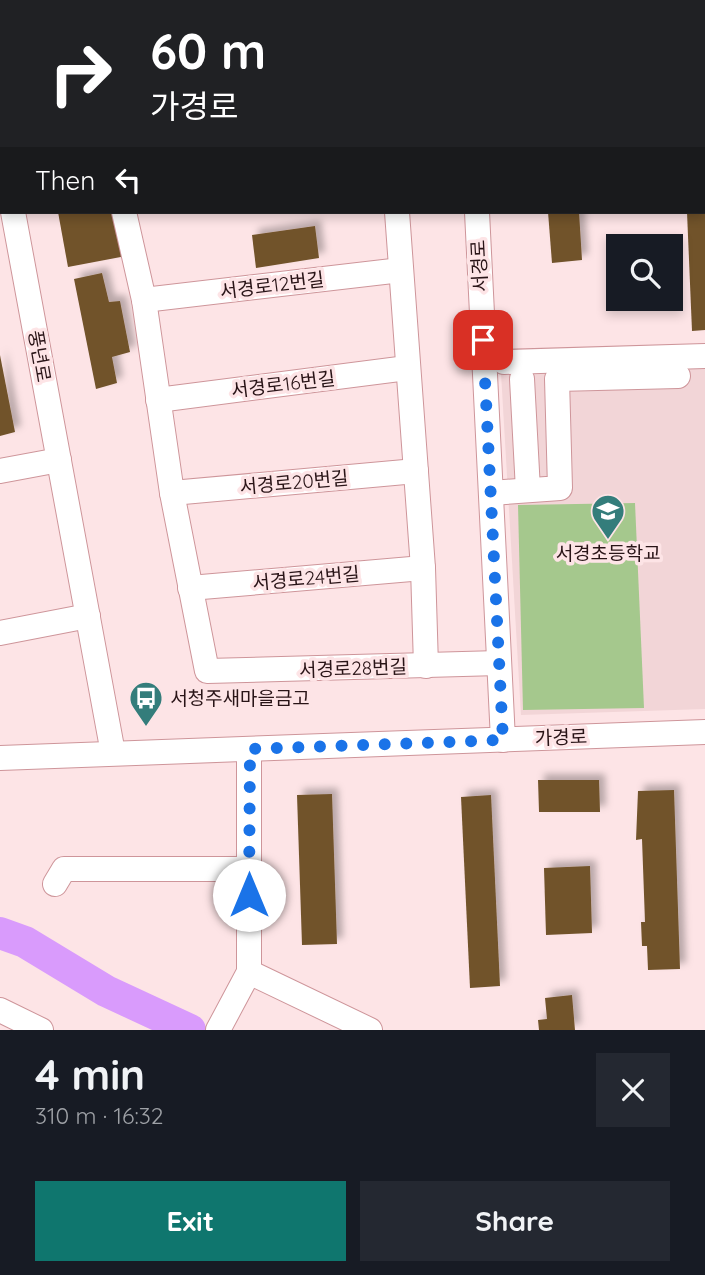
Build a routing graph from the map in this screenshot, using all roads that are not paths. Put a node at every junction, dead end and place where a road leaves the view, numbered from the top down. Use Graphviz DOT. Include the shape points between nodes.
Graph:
graph roads {
  1 [pos="13,214"];
  2 [pos="124,214"];
  3 [pos="397,214"];
  4 [pos="477,214"];
  5 [pos="401,270"];
  6 [pos="144,300"];
  7 [pos="705,356"];
  8 [pos="504,362"];
  9 [pos="407,368"];
  10 [pos="678,376"];
  11 [pos="522,379"];
  12 [pos="158,400"];
  13 [pos="58,460"];
  14 [pos="0,471"];
  15 [pos="416,471"];
  16 [pos="528,490"];
  17 [pos="172,493"];
  18 [pos="491,493"];
  19 [pos="423,568"];
  20 [pos="190,588"];
  21 [pos="88,616"];
  22 [pos="0,633"];
  23 [pos="499,663"];
  24 [pos="426,666"];
  25 [pos="705,732"];
  26 [pos="503,740"];
  27 [pos="250,749"];
  28 [pos="113,753"];
  29 [pos="0,758"];
  30 [pos="249,869"];
  31 [pos="55,884"];
  32 [pos="249,972"];
  33 [pos="0,1010"];
  34 [pos="41,1030"];
  35 [pos="218,1030"];
  36 [pos="370,1030"];
  1 -- 13 [label="street, 풍년로"];
  2 -- 6 [label="street"];
  3 -- 5 [label="street"];
  4 -- 18 [label="street, 서경로"];
  5 -- 6 [label="street, 서경로12번길"];
  5 -- 9 [label="street"];
  6 -- 12 [label="street"];
  7 -- 8 [label="street"];
  9 -- 12 [label="street, 서경로16번길"];
  9 -- 15 [label="street"];
  10 -- 16 [label="street" via="557,379 560,488"];
  11 -- 16 [label="street"];
  12 -- 17 [label="street"];
  13 -- 14 [label="street"];
  13 -- 21 [label="street, 풍년로"];
  15 -- 17 [label="street, 서경로20번길"];
  15 -- 19 [label="street"];
  16 -- 18 [label="street"];
  17 -- 20 [label="street"];
  18 -- 23 [label="street, 서경로"];
  19 -- 20 [label="street, 서경로24번길"];
  19 -- 24 [label="street"];
  20 -- 24 [label="street, 서경로28번길" via="207,671"];
  21 -- 22 [label="street"];
  21 -- 28 [label="street"];
  23 -- 24 [label="street, 서경로28번길"];
  23 -- 26 [label="street, 서경로"];
  25 -- 26 [label="street, 가경로"];
  26 -- 27 [label="street, 가경로"];
  27 -- 28 [label="street, 가경로"];
  27 -- 30 [label="street"];
  28 -- 29 [label="street, 가경로"];
  30 -- 31 [label="street" via="64,869"];
  30 -- 32 [label="street"];
  32 -- 35 [label="street"];
  32 -- 36 [label="street"];
  33 -- 34 [label="street"];
}
